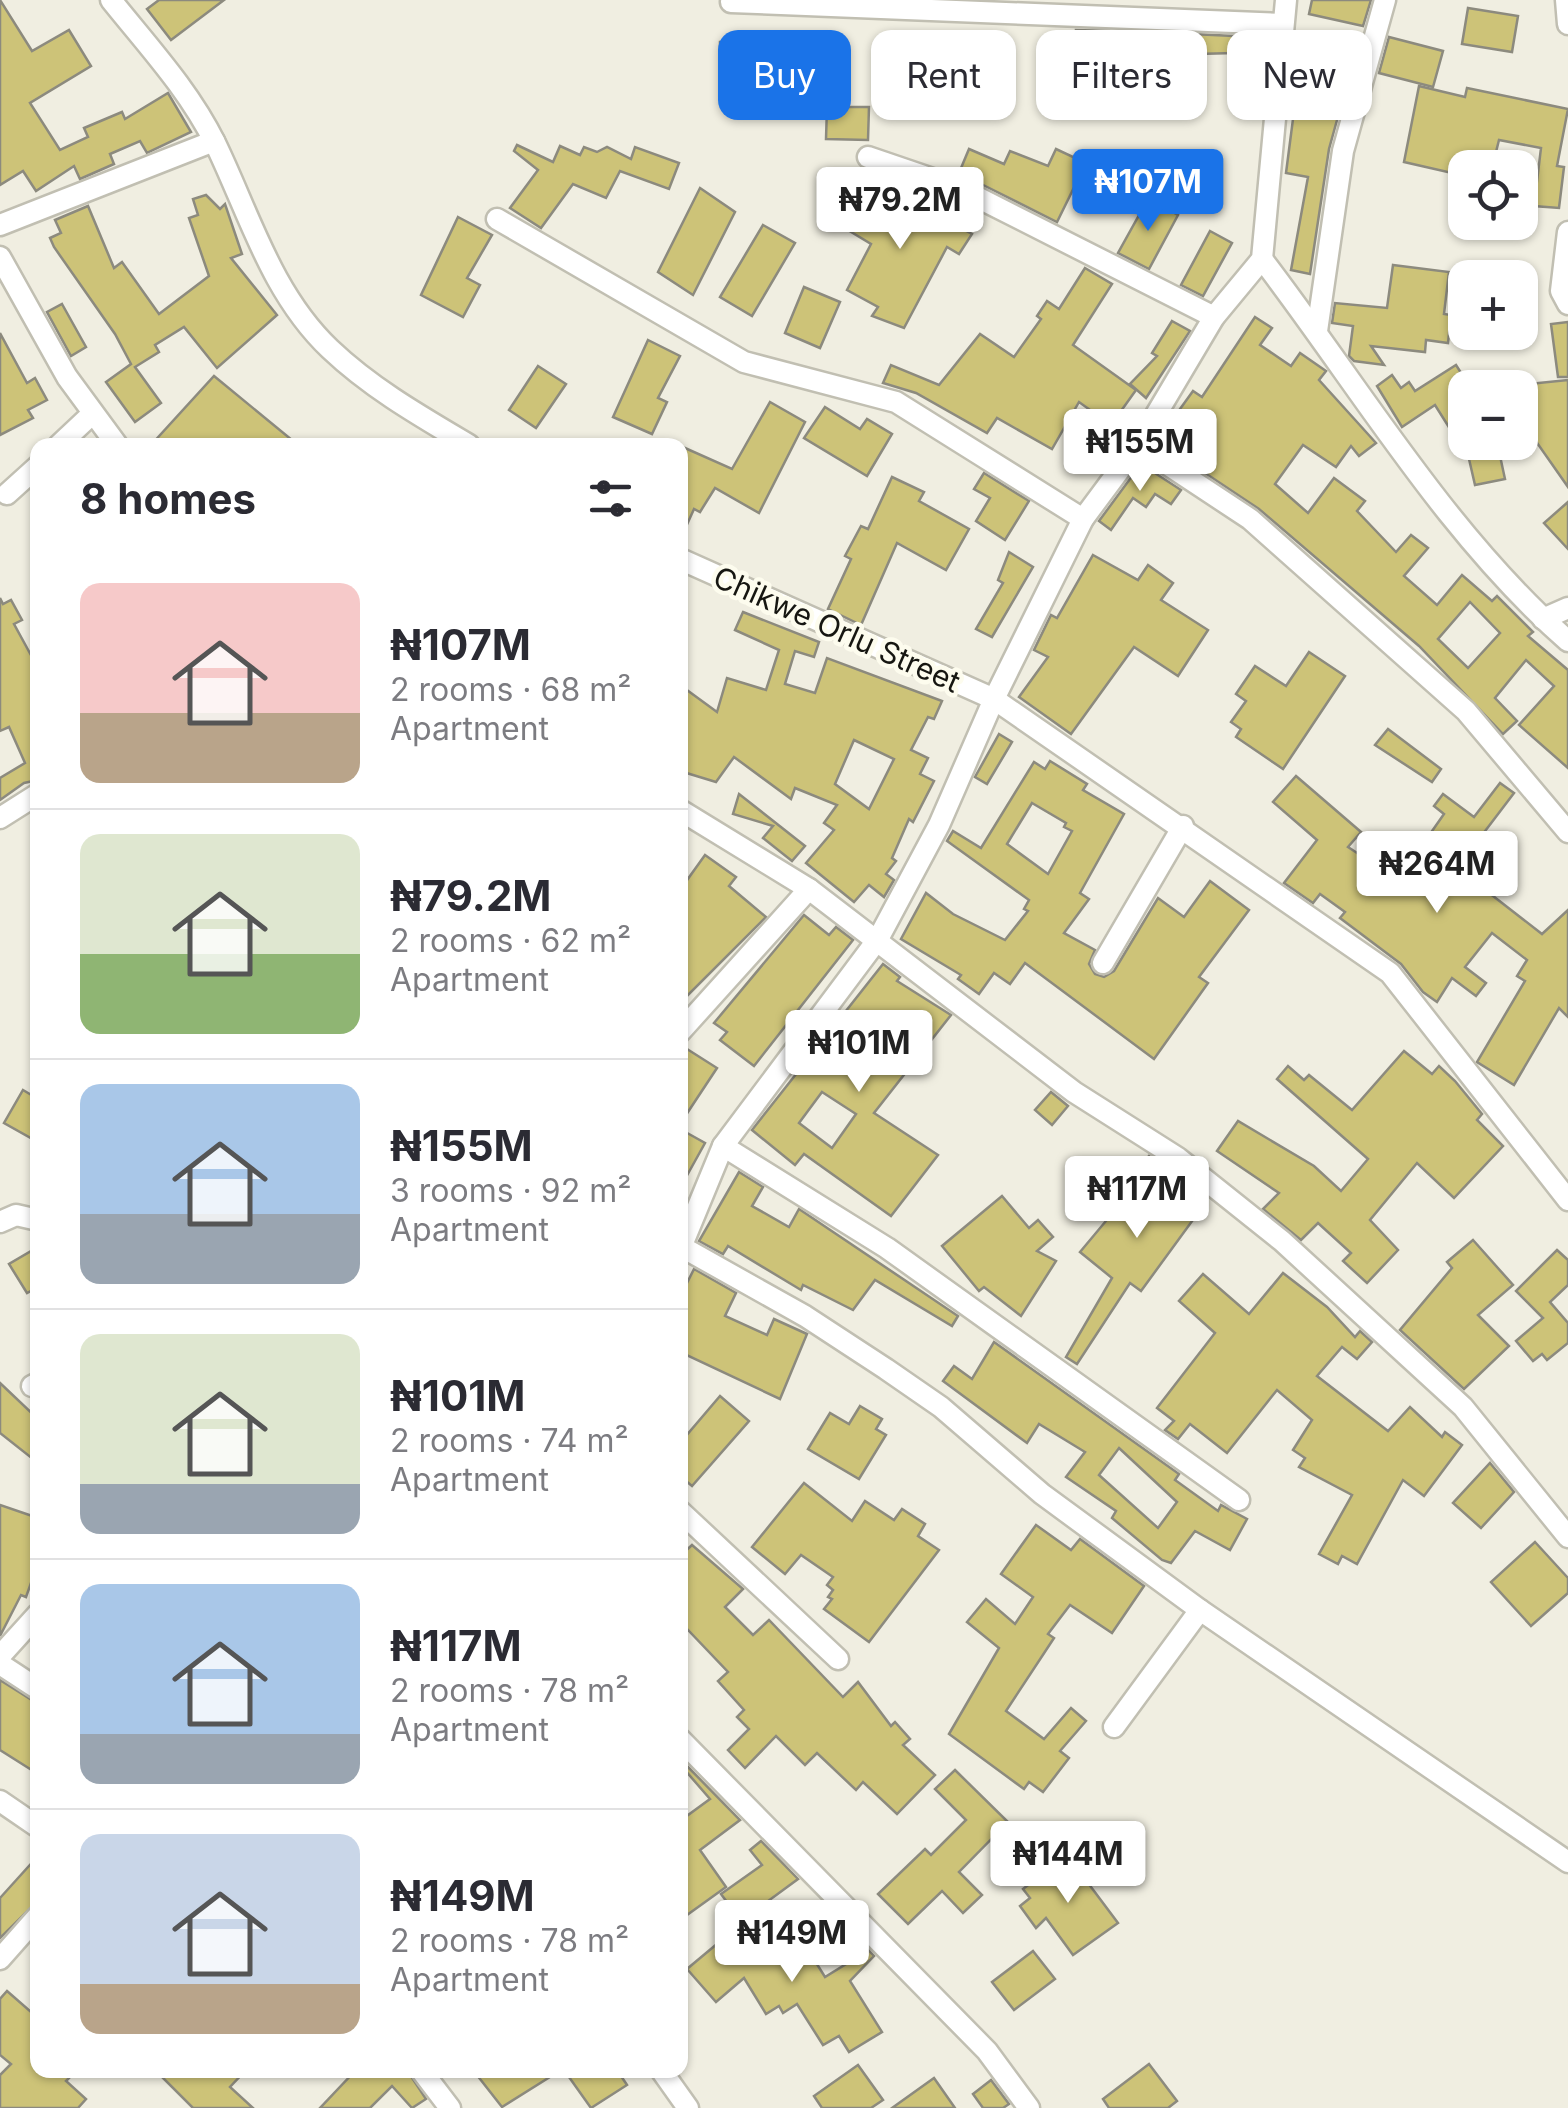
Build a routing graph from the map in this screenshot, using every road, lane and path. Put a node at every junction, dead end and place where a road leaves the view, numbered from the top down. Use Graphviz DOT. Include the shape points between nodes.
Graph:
graph roads {
  1 [pos="111,0"];
  2 [pos="1286,0"];
  3 [pos="1385,0"];
  4 [pos="1566,0"];
  5 [pos="731,2"];
  6 [pos="1282,24"];
  7 [pos="1568,24"];
  8 [pos="214,142"];
  9 [pos="868,158"];
  10 [pos="497,220"];
  11 [pos="0,225"];
  12 [pos="1568,232"];
  13 [pos="0,257"];
  14 [pos="1262,258"];
  15 [pos="1568,304"];
  16 [pos="1214,317"];
  17 [pos="1317,331"];
  18 [pos="92,414"];
  19 [pos="66,438"];
  20 [pos="112,438"];
  21 [pos="457,438"];
  22 [pos="1138,445"];
  23 [pos="30,473"];
  24 [pos="7,494"];
  25 [pos="1083,519"];
  26 [pos="688,564"];
  27 [pos="1568,608"];
  28 [pos="1543,619"];
  29 [pos="1568,641"];
  30 [pos="994,699"];
  31 [pos="30,799"];
  32 [pos="688,815"];
  33 [pos="0,818"];
  34 [pos="1183,826"];
  35 [pos="1568,832"];
  36 [pos="809,888"];
  37 [pos="878,939"];
  38 [pos="1103,963"];
  39 [pos="688,1021"];
  40 [pos="723,1146"];
  41 [pos="1568,1200"];
  42 [pos="30,1219"];
  43 [pos="0,1222"];
  44 [pos="688,1232"];
  45 [pos="688,1253"];
  46 [pos="1239,1500"];
  47 [pos="688,1519"];
  48 [pos="1568,1537"];
  49 [pos="1200,1610"];
  50 [pos="30,1623"];
  51 [pos="0,1656"];
  52 [pos="838,1660"];
  53 [pos="0,1664"];
  54 [pos="30,1684"];
  55 [pos="1114,1728"];
  56 [pos="688,1747"];
  57 [pos="0,1801"];
  58 [pos="30,1822"];
  59 [pos="1568,1862"];
  60 [pos="30,1925"];
  61 [pos="0,1959"];
  62 [pos="428,2078"];
  63 [pos="667,2078"];
  64 [pos="450,2108"];
  65 [pos="688,2108"];
  66 [pos="1028,2108"];
  1 -- 8 [label="street"];
  2 -- 6 [label="street"];
  3 -- 17 [label="street" via="1343,151"];
  4 -- 7 [label="street"];
  5 -- 6 [label="street"];
  6 -- 14 [label="street"];
  8 -- 11 [label="street"];
  8 -- 21 [label="street" via="264,257 328,348 393,400"];
  9 -- 16 [label="street" via="959,188"];
  10 -- 25 [label="street" via="744,362 896,402"];
  12 -- 15 [label="street" via="1561,291"];
  13 -- 18 [label="street"];
  14 -- 16 [label="street"];
  14 -- 17 [label="street"];
  16 -- 22 [label="street"];
  17 -- 28 [label="street" via="1423,481"];
  18 -- 19 [label="street"];
  18 -- 20 [label="street"];
  22 -- 25 [label="street"];
  22 -- 35 [label="street" via="1250,519 1466,711"];
  23 -- 24 [label="street"];
  25 -- 30 [label="street"];
  26 -- 30 [label="street, Chikwe Orlu Street"];
  27 -- 28 [label="street"];
  28 -- 29 [label="street"];
  30 -- 34 [label="street, Chikwe Orlu Street"];
  30 -- 37 [label="street" via="939,826"];
  31 -- 33 [label="street"];
  32 -- 36 [label="street"];
  34 -- 38 [label="street"];
  34 -- 41 [label="street, Chikwe Orlu Street" via="1390,973"];
  36 -- 37 [label="street"];
  36 -- 39 [label="street"];
  37 -- 40 [label="street"];
  37 -- 48 [label="street" via="1074,1092 1178,1158 1282,1241 1463,1407"];
  40 -- 44 [label="street"];
  40 -- 46 [label="street" via="887,1248"];
  42 -- 43 [label="street"];
  45 -- 49 [label="street" via="805,1316 927,1397 1042,1494"];
  47 -- 52 [label="street"];
  49 -- 55 [label="street"];
  49 -- 59 [label="street"];
  50 -- 51 [label="street"];
  53 -- 54 [label="street"];
  56 -- 66 [label="street" via="987,2050"];
  57 -- 58 [label="street"];
  60 -- 61 [label="street"];
  62 -- 64 [label="street"];
  63 -- 65 [label="street"];
}
